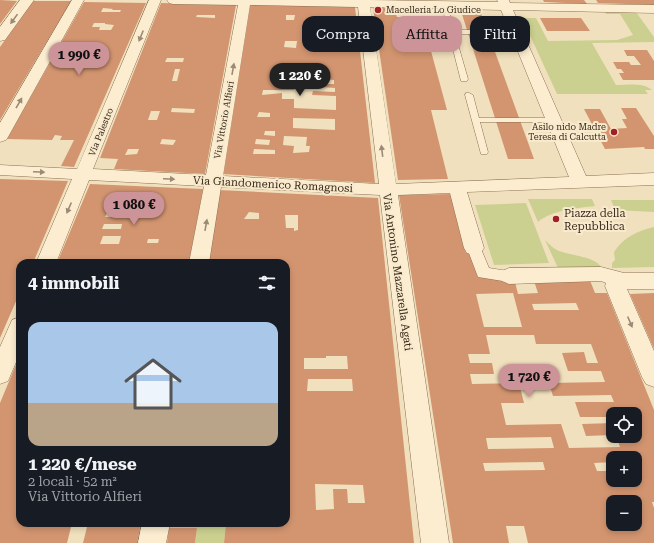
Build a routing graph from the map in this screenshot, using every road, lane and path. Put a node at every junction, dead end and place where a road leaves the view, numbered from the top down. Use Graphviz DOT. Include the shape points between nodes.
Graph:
graph roads {
  1 [pos="27,0"];
  2 [pos="78,0"];
  3 [pos="156,0"];
  4 [pos="173,0"];
  5 [pos="245,2"];
  6 [pos="363,2"];
  7 [pos="504,2"];
  8 [pos="593,4"];
  9 [pos="654,9"];
  10 [pos="510,16"];
  11 [pos="0,37"];
  12 [pos="457,52"];
  13 [pos="525,52"];
  14 [pos="464,79"];
  15 [pos="469,95"];
  16 [pos="475,118"];
  17 [pos="553,118"];
  18 [pos="0,137"];
  19 [pos="484,152"];
  20 [pos="0,170"];
  21 [pos="83,174"];
  22 [pos="577,175"];
  23 [pos="654,179"];
  24 [pos="213,181"];
  25 [pos="454,187"];
  26 [pos="387,190"];
  27 [pos="474,248"];
  28 [pos="48,259"];
  29 [pos="200,259"];
  30 [pos="509,276"];
  31 [pos="654,281"];
  32 [pos="620,284"];
  33 [pos="16,336"];
  34 [pos="0,374"];
  35 [pos="654,377"];
  36 [pos="155,527"];
  37 [pos="152,543"];
  38 [pos="435,543"];
  1 -- 11 [label="street, one-way"];
  18 -- 2 [label="street, one-way"];
  3 -- 21 [label="street, Via Palestro, one-way"];
  4 -- 5 [label="street"];
  5 -- 6 [label="street"];
  24 -- 5 [label="street, Via Vittorio Alfieri, one-way"];
  6 -- 7 [label="street"];
  26 -- 6 [label="street, Via Antonino Mazzarella Agati, one-way"];
  7 -- 8 [label="street"];
  7 -- 10 [label="street"];
  8 -- 9 [label="street"];
  12 -- 14 [label="lane"];
  13 -- 17 [label="street"];
  15 -- 16 [label="lane"];
  16 -- 17 [label="lane"];
  16 -- 19 [label="lane"];
  17 -- 22 [label="street"];
  20 -- 21 [label="street, Via Giandomenico Romagnosi, one-way"];
  21 -- 24 [label="street, Via Giandomenico Romagnosi, one-way"];
  21 -- 28 [label="street, Via Palestro, one-way"];
  22 -- 23 [label="street, Via Giandomenico Romagnosi"];
  22 -- 25 [label="street, Via Giandomenico Romagnosi"];
  24 -- 26 [label="street, Via Giandomenico Romagnosi"];
  29 -- 24 [label="street, Via Vittorio Alfieri, one-way"];
  25 -- 26 [label="street, Via Giandomenico Romagnosi"];
  25 -- 27 [label="street"];
  26 -- 38 [label="street, Via Antonino Mazzarella Agati"];
  27 -- 30 [label="street" via="483,273"];
  30 -- 32 [label="street" via="601,274"];
  31 -- 32 [label="street"];
  32 -- 35 [label="street, one-way"];
  33 -- 34 [label="street"];
  36 -- 37 [label="street"];
}
